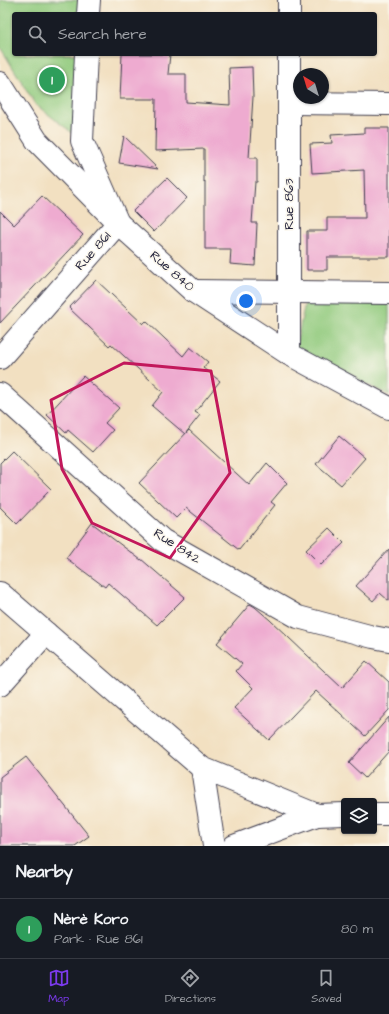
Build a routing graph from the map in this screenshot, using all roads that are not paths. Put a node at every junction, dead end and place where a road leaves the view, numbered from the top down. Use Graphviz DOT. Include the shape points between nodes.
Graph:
graph roads {
  1 [pos="89,0"];
  2 [pos="289,0"];
  3 [pos="88,12"];
  4 [pos="289,12"];
  5 [pos="86,56"];
  6 [pos="289,56"];
  7 [pos="0,83"];
  8 [pos="289,103"];
  9 [pos="389,104"];
  10 [pos="118,223"];
  11 [pos="193,291"];
  12 [pos="289,292"];
  13 [pos="389,293"];
  14 [pos="289,354"];
  15 [pos="0,358"];
  16 [pos="0,394"];
  17 [pos="389,408"];
  18 [pos="0,593"];
  19 [pos="46,633"];
  20 [pos="389,640"];
  21 [pos="0,684"];
  22 [pos="202,768"];
  23 [pos="341,814"];
  24 [pos="377,814"];
  25 [pos="389,814"];
  26 [pos="317,815"];
  27 [pos="214,846"];
  28 [pos="234,846"];
  1 -- 3 [label="street"];
  2 -- 4 [label="street"];
  5 -- 10 [label="street, Rue 861" via="82,141"];
  6 -- 8 [label="street, Rue 863"];
  7 -- 10 [label="street, Rue 840" via="37,141"];
  8 -- 9 [label="street"];
  8 -- 12 [label="street, Rue 863"];
  10 -- 11 [label="street, Rue 840"];
  10 -- 15 [label="street, Rue 861"];
  11 -- 12 [label="street"];
  11 -- 14 [label="street, Rue 840"];
  12 -- 13 [label="street"];
  12 -- 14 [label="street, Rue 863"];
  14 -- 17 [label="street, Rue 840"];
  16 -- 20 [label="street, Rue 842" via="162,540 298,616"];
  18 -- 19 [label="street"];
  19 -- 21 [label="street"];
  19 -- 22 [label="street"];
  22 -- 26 [label="street"];
  22 -- 27 [label="street"];
  23 -- 26 [label="street"];
  24 -- 25 [label="street"];
  26 -- 28 [label="street"];
}
